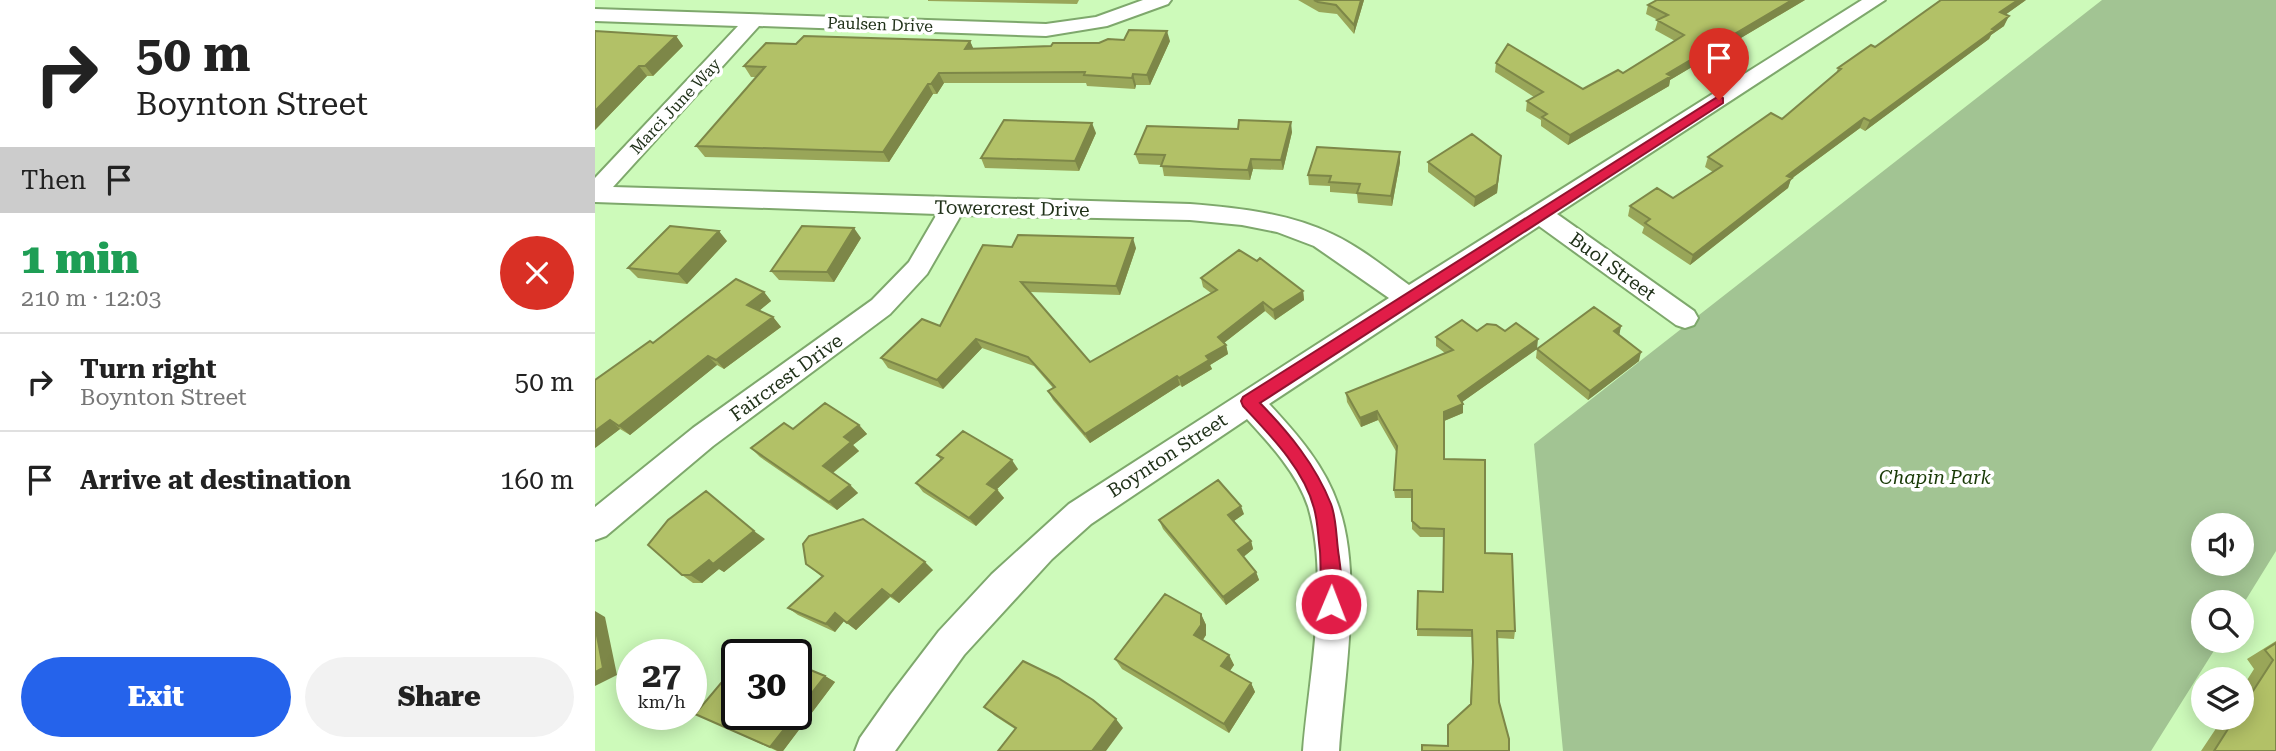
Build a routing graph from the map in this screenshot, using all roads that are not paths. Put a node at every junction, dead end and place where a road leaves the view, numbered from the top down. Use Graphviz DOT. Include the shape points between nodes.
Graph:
graph roads {
  1 [pos="1161,0"];
  2 [pos="1875,0"];
  3 [pos="595,15"];
  4 [pos="754,20"];
  5 [pos="595,193"];
  6 [pos="954,207"];
  7 [pos="1541,214"];
  8 [pos="1408,298"];
  9 [pos="1685,318"];
  10 [pos="1249,401"];
  11 [pos="595,526"];
  12 [pos="873,751"];
  13 [pos="1321,751"];
  1 -- 4 [label="street, Paulsen Drive" via="1100,22 1046,30"];
  2 -- 7 [label="street, Boynton Street"];
  3 -- 4 [label="street, Paulsen Drive"];
  4 -- 5 [label="street, Marci June Way"];
  5 -- 6 [label="street, Towercrest Drive"];
  6 -- 8 [label="street, Towercrest Drive" via="1242,217 1323,240"];
  6 -- 11 [label="street, Faircrest Drive" via="918,268 881,307 703,437"];
  7 -- 8 [label="street, Boynton Street"];
  7 -- 9 [label="street, Buol Street"];
  8 -- 10 [label="street, Boynton Street"];
  10 -- 12 [label="street, Boynton Street" via="1111,492 1036,552 934,664"];
  10 -- 13 [label="street" via="1285,440 1323,506 1332,580"];
}
